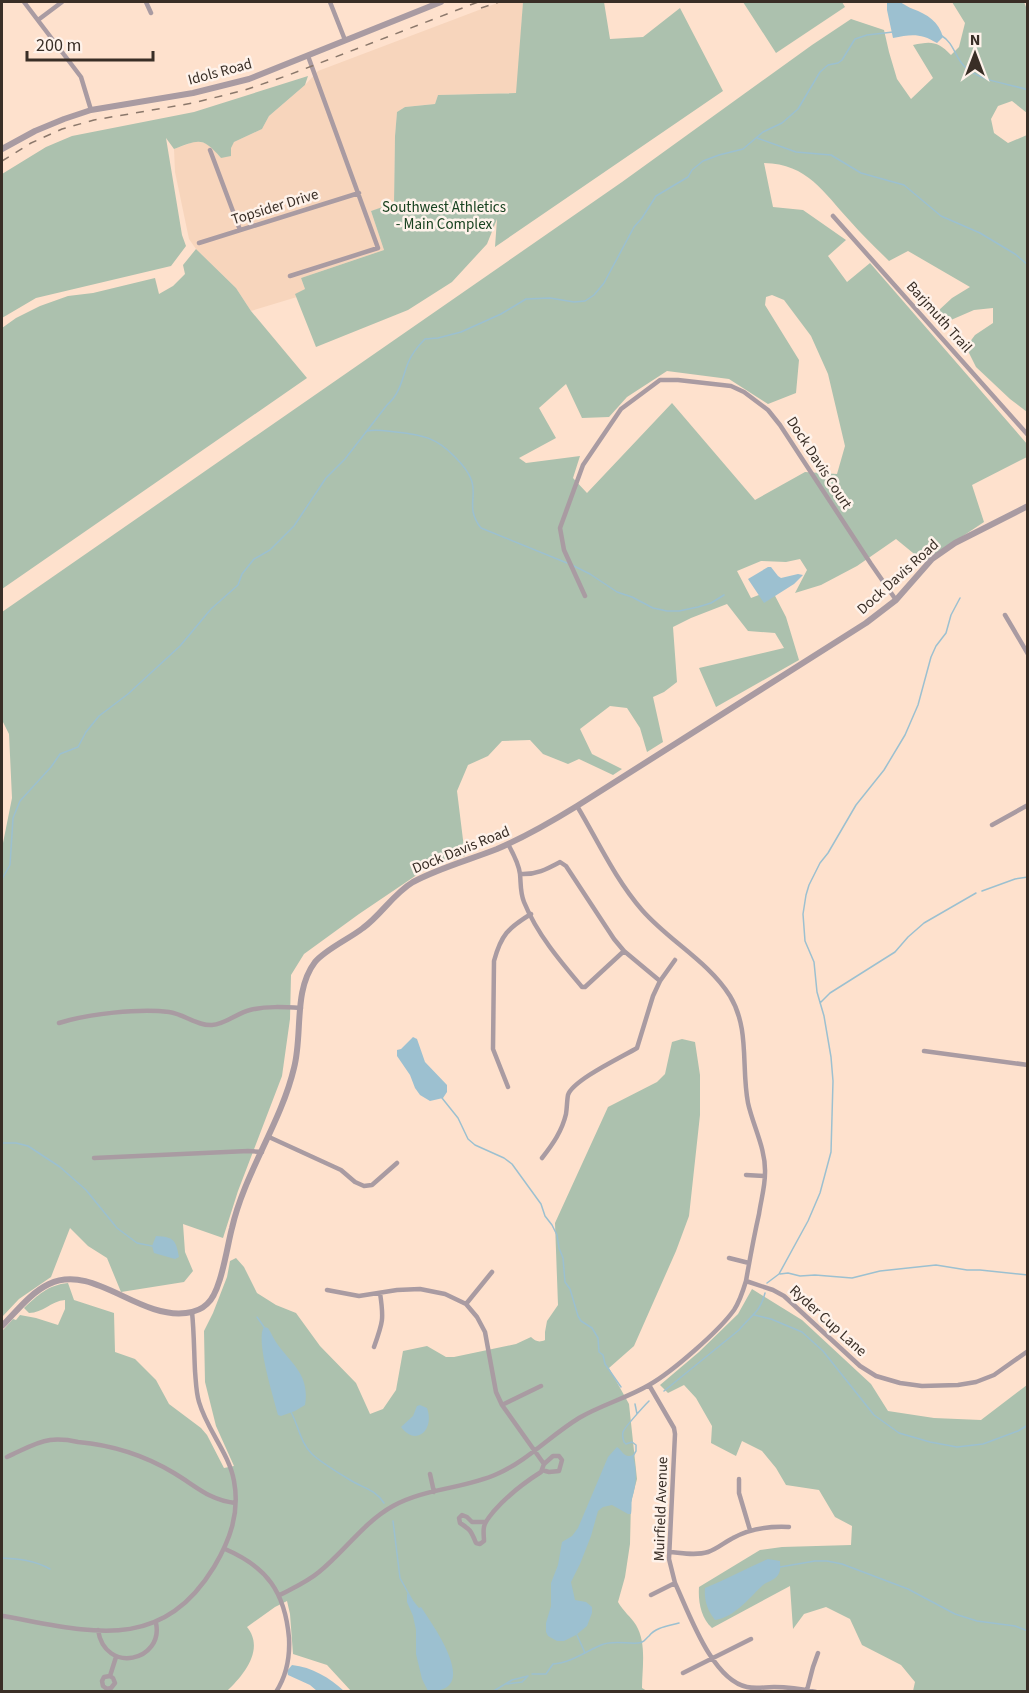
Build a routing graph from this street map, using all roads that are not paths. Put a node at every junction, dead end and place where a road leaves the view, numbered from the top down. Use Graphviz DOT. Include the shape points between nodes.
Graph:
graph roads {
  1 [pos="24,2"];
  2 [pos="62,2"];
  3 [pos="146,2"];
  4 [pos="330,2"];
  5 [pos="441,2"];
  6 [pos="151,13"];
  7 [pos="38,20"];
  8 [pos="345,40"];
  9 [pos="308,56"];
  10 [pos="91,110"];
  11 [pos="2,149"];
  12 [pos="210,150"];
  13 [pos="359,193"];
  14 [pos="833,216"];
  15 [pos="240,230"];
  16 [pos="199,243"];
  17 [pos="290,276"];
  18 [pos="1028,435"];
  19 [pos="1028,506"];
  20 [pos="585,596"];
  21 [pos="896,600"];
  22 [pos="1005,615"];
  23 [pos="1028,654"];
  24 [pos="1028,805"];
  25 [pos="577,806"];
  26 [pos="992,825"];
  27 [pos="508,844"];
  28 [pos="520,874"];
  29 [pos="531,914"];
  30 [pos="624,951"];
  31 [pos="675,960"];
  32 [pos="660,981"];
  33 [pos="301,1008"];
  34 [pos="59,1023"];
  35 [pos="924,1051"];
  36 [pos="1028,1065"];
  37 [pos="508,1087"];
  38 [pos="269,1137"];
  39 [pos="262,1152"];
  40 [pos="94,1158"];
  41 [pos="542,1158"];
  42 [pos="397,1163"];
  43 [pos="746,1175"];
  44 [pos="765,1176"];
  45 [pos="729,1258"];
  46 [pos="749,1263"];
  47 [pos="492,1272"];
  48 [pos="746,1281"];
  49 [pos="327,1290"];
  50 [pos="380,1293"];
  51 [pos="466,1304"];
  52 [pos="192,1312"];
  53 [pos="2,1326"];
  54 [pos="374,1347"];
  55 [pos="1028,1351"];
  56 [pos="541,1386"];
  57 [pos="649,1386"];
  58 [pos="502,1405"];
  59 [pos="534,1451"];
  60 [pos="7,1457"];
  61 [pos="544,1464"];
  62 [pos="542,1470"];
  63 [pos="430,1474"];
  64 [pos="739,1479"];
  65 [pos="434,1492"];
  66 [pos="235,1503"];
  67 [pos="486,1522"];
  68 [pos="789,1527"];
  69 [pos="750,1530"];
  70 [pos="225,1549"];
  71 [pos="670,1552"];
  72 [pos="675,1583"];
  73 [pos="279,1595"];
  74 [pos="651,1595"];
  75 [pos="3,1616"];
  76 [pos="156,1623"];
  77 [pos="98,1630"];
  78 [pos="751,1639"];
  79 [pos="818,1653"];
  80 [pos="116,1657"];
  81 [pos="711,1659"];
  82 [pos="683,1673"];
  83 [pos="110,1676"];
  84 [pos="807,1690"];
  85 [pos="276,1692"];
  86 [pos="816,1692"];
  1 -- 7 [label="street"];
  2 -- 7 [label="street"];
  3 -- 6 [label="street"];
  4 -- 8 [label="street"];
  5 -- 8 [label="street, Idols Road"];
  7 -- 10 [label="street" via="81,77"];
  8 -- 9 [label="street, Idols Road"];
  9 -- 10 [label="street, Idols Road" via="221,87"];
  9 -- 13 [label="street"];
  10 -- 11 [label="street, Idols Road" via="64,118"];
  12 -- 15 [label="street"];
  13 -- 15 [label="street, Topsider Drive"];
  13 -- 17 [label="street" via="378,248"];
  14 -- 18 [label="street, Barjmuth Trail"];
  15 -- 16 [label="street, Topsider Drive"];
  19 -- 21 [label="street, Dock Davis Road" via="932,559"];
  20 -- 21 [label="street, Dock Davis Court" via="564,550 560,528 583,465 621,409 660,380 678,380 731,386 768,410"];
  21 -- 25 [label="street, Dock Davis Road" via="866,623"];
  22 -- 23 [label="street"];
  24 -- 26 [label="street"];
  25 -- 27 [label="street, Dock Davis Road"];
  25 -- 44 [label="street" via="626,890 650,918 717,979 734,1004 743,1032 748,1098"];
  27 -- 28 [label="street"];
  27 -- 33 [label="street, Dock Davis Road" via="406,886 370,923 315,962 304,986"];
  28 -- 29 [label="street" via="519,887"];
  28 -- 30 [label="street" via="541,872 560,862 566,866"];
  29 -- 30 [label="street" via="542,936 582,987"];
  29 -- 37 [label="street" via="506,932 495,961 494,1048"];
  30 -- 32 [label="street"];
  31 -- 32 [label="street"];
  32 -- 41 [label="street" via="637,1048 574,1087 568,1096 561,1131"];
  33 -- 34 [label="street" via="250,1010 210,1026 184,1015 138,1011 75,1017"];
  33 -- 38 [label="street, Dock Davis Road" via="295,1067"];
  35 -- 36 [label="street"];
  38 -- 39 [label="street, Dock Davis Road"];
  38 -- 42 [label="street" via="340,1170 364,1186 372,1185"];
  39 -- 40 [label="street"];
  39 -- 52 [label="street, Dock Davis Road" via="233,1223 217,1291 207,1305"];
  43 -- 44 [label="street"];
  44 -- 46 [label="street"];
  45 -- 46 [label="street"];
  46 -- 48 [label="street"];
  47 -- 51 [label="street"];
  48 -- 55 [label="street, Ryder Cup Lane" via="784,1296 860,1366 886,1380 911,1385 968,1384 994,1375"];
  48 -- 57 [label="street" via="728,1317"];
  49 -- 50 [label="street" via="352,1295"];
  50 -- 51 [label="street" via="420,1289"];
  50 -- 54 [label="street" via="384,1316"];
  51 -- 58 [label="street" via="485,1332"];
  52 -- 53 [label="street" via="162,1312 93,1283 70,1280 42,1289"];
  52 -- 66 [label="street" via="197,1393 230,1468"];
  56 -- 58 [label="street"];
  57 -- 59 [label="street" via="588,1413"];
  57 -- 71 [label="street, Muirfield Avenue" via="675,1434"];
  58 -- 59 [label="street"];
  59 -- 61 [label="street"];
  59 -- 65 [label="street" via="486,1479"];
  60 -- 66 [label="street" via="50,1440 112,1447 157,1463 211,1498"];
  61 -- 62 [label="street"];
  61 -- 62 [label="street" via="553,1456 562,1460 559,1471"];
  62 -- 67 [label="street" via="507,1496"];
  63 -- 65 [label="street"];
  64 -- 69 [label="street"];
  65 -- 73 [label="street" via="382,1512 319,1572"];
  66 -- 70 [label="street" via="234,1524"];
  67 -- 67 [label="street" via="472,1522 462,1515 459,1518 459,1524 468,1527 480,1544 484,1541"];
  68 -- 69 [label="street"];
  69 -- 71 [label="street" via="708,1552"];
  70 -- 73 [label="street" via="257,1567"];
  70 -- 76 [label="street" via="189,1601"];
  71 -- 72 [label="street, Muirfield Avenue" via="669,1565"];
  72 -- 74 [label="street"];
  72 -- 81 [label="street, Muirfield Avenue"];
  73 -- 85 [label="street" via="287,1620 289,1656"];
  75 -- 77 [label="street"];
  76 -- 77 [label="street" via="133,1629"];
  76 -- 80 [label="street" via="158,1634 147,1651 128,1658"];
  77 -- 80 [label="street" via="103,1646"];
  78 -- 81 [label="street"];
  79 -- 84 [label="street"];
  80 -- 83 [label="street"];
  81 -- 82 [label="street"];
  81 -- 84 [label="street, Muirfield Avenue" via="741,1686"];
  84 -- 86 [label="street, Muirfield Avenue"];
}
